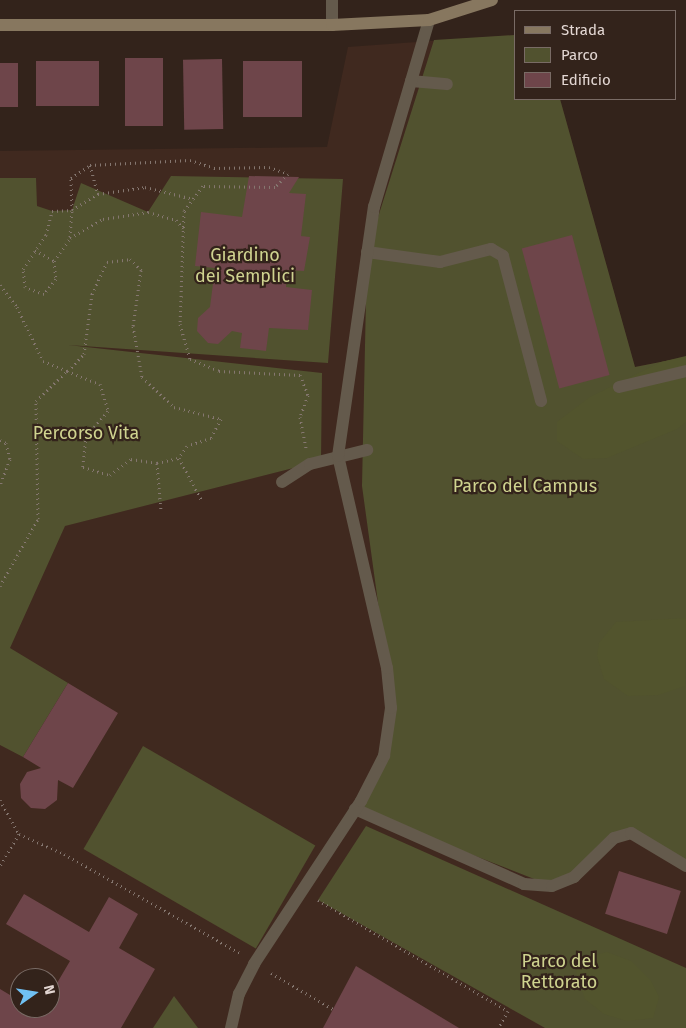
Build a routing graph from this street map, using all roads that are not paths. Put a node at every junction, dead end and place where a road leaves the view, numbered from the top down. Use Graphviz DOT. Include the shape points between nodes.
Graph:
graph roads {
  1 [pos="332,0"];
  2 [pos="492,0"];
  3 [pos="429,20"];
  4 [pos="0,25"];
  5 [pos="332,25"];
  6 [pos="411,81"];
  7 [pos="447,84"];
  8 [pos="367,252"];
  9 [pos="686,371"];
  10 [pos="619,386"];
  11 [pos="541,401"];
  12 [pos="366,450"];
  13 [pos="338,456"];
  14 [pos="282,482"];
  15 [pos="355,809"];
  16 [pos="686,866"];
  17 [pos="231,1028"];
  1 -- 5 [label="street"];
  2 -- 3 [label="street"];
  3 -- 5 [label="street"];
  3 -- 6 [label="street"];
  4 -- 5 [label="street"];
  6 -- 7 [label="street"];
  6 -- 8 [label="street" via="374,207"];
  8 -- 11 [label="street" via="440,262 491,249 503,256"];
  8 -- 13 [label="street"];
  9 -- 10 [label="street"];
  12 -- 13 [label="street"];
  13 -- 14 [label="street" via="310,464"];
  13 -- 15 [label="street" via="387,668 391,708 384,756"];
  15 -- 16 [label="street" via="524,884 552,886 574,877 614,838 631,833"];
  15 -- 17 [label="street" via="254,964 239,994"];
}
